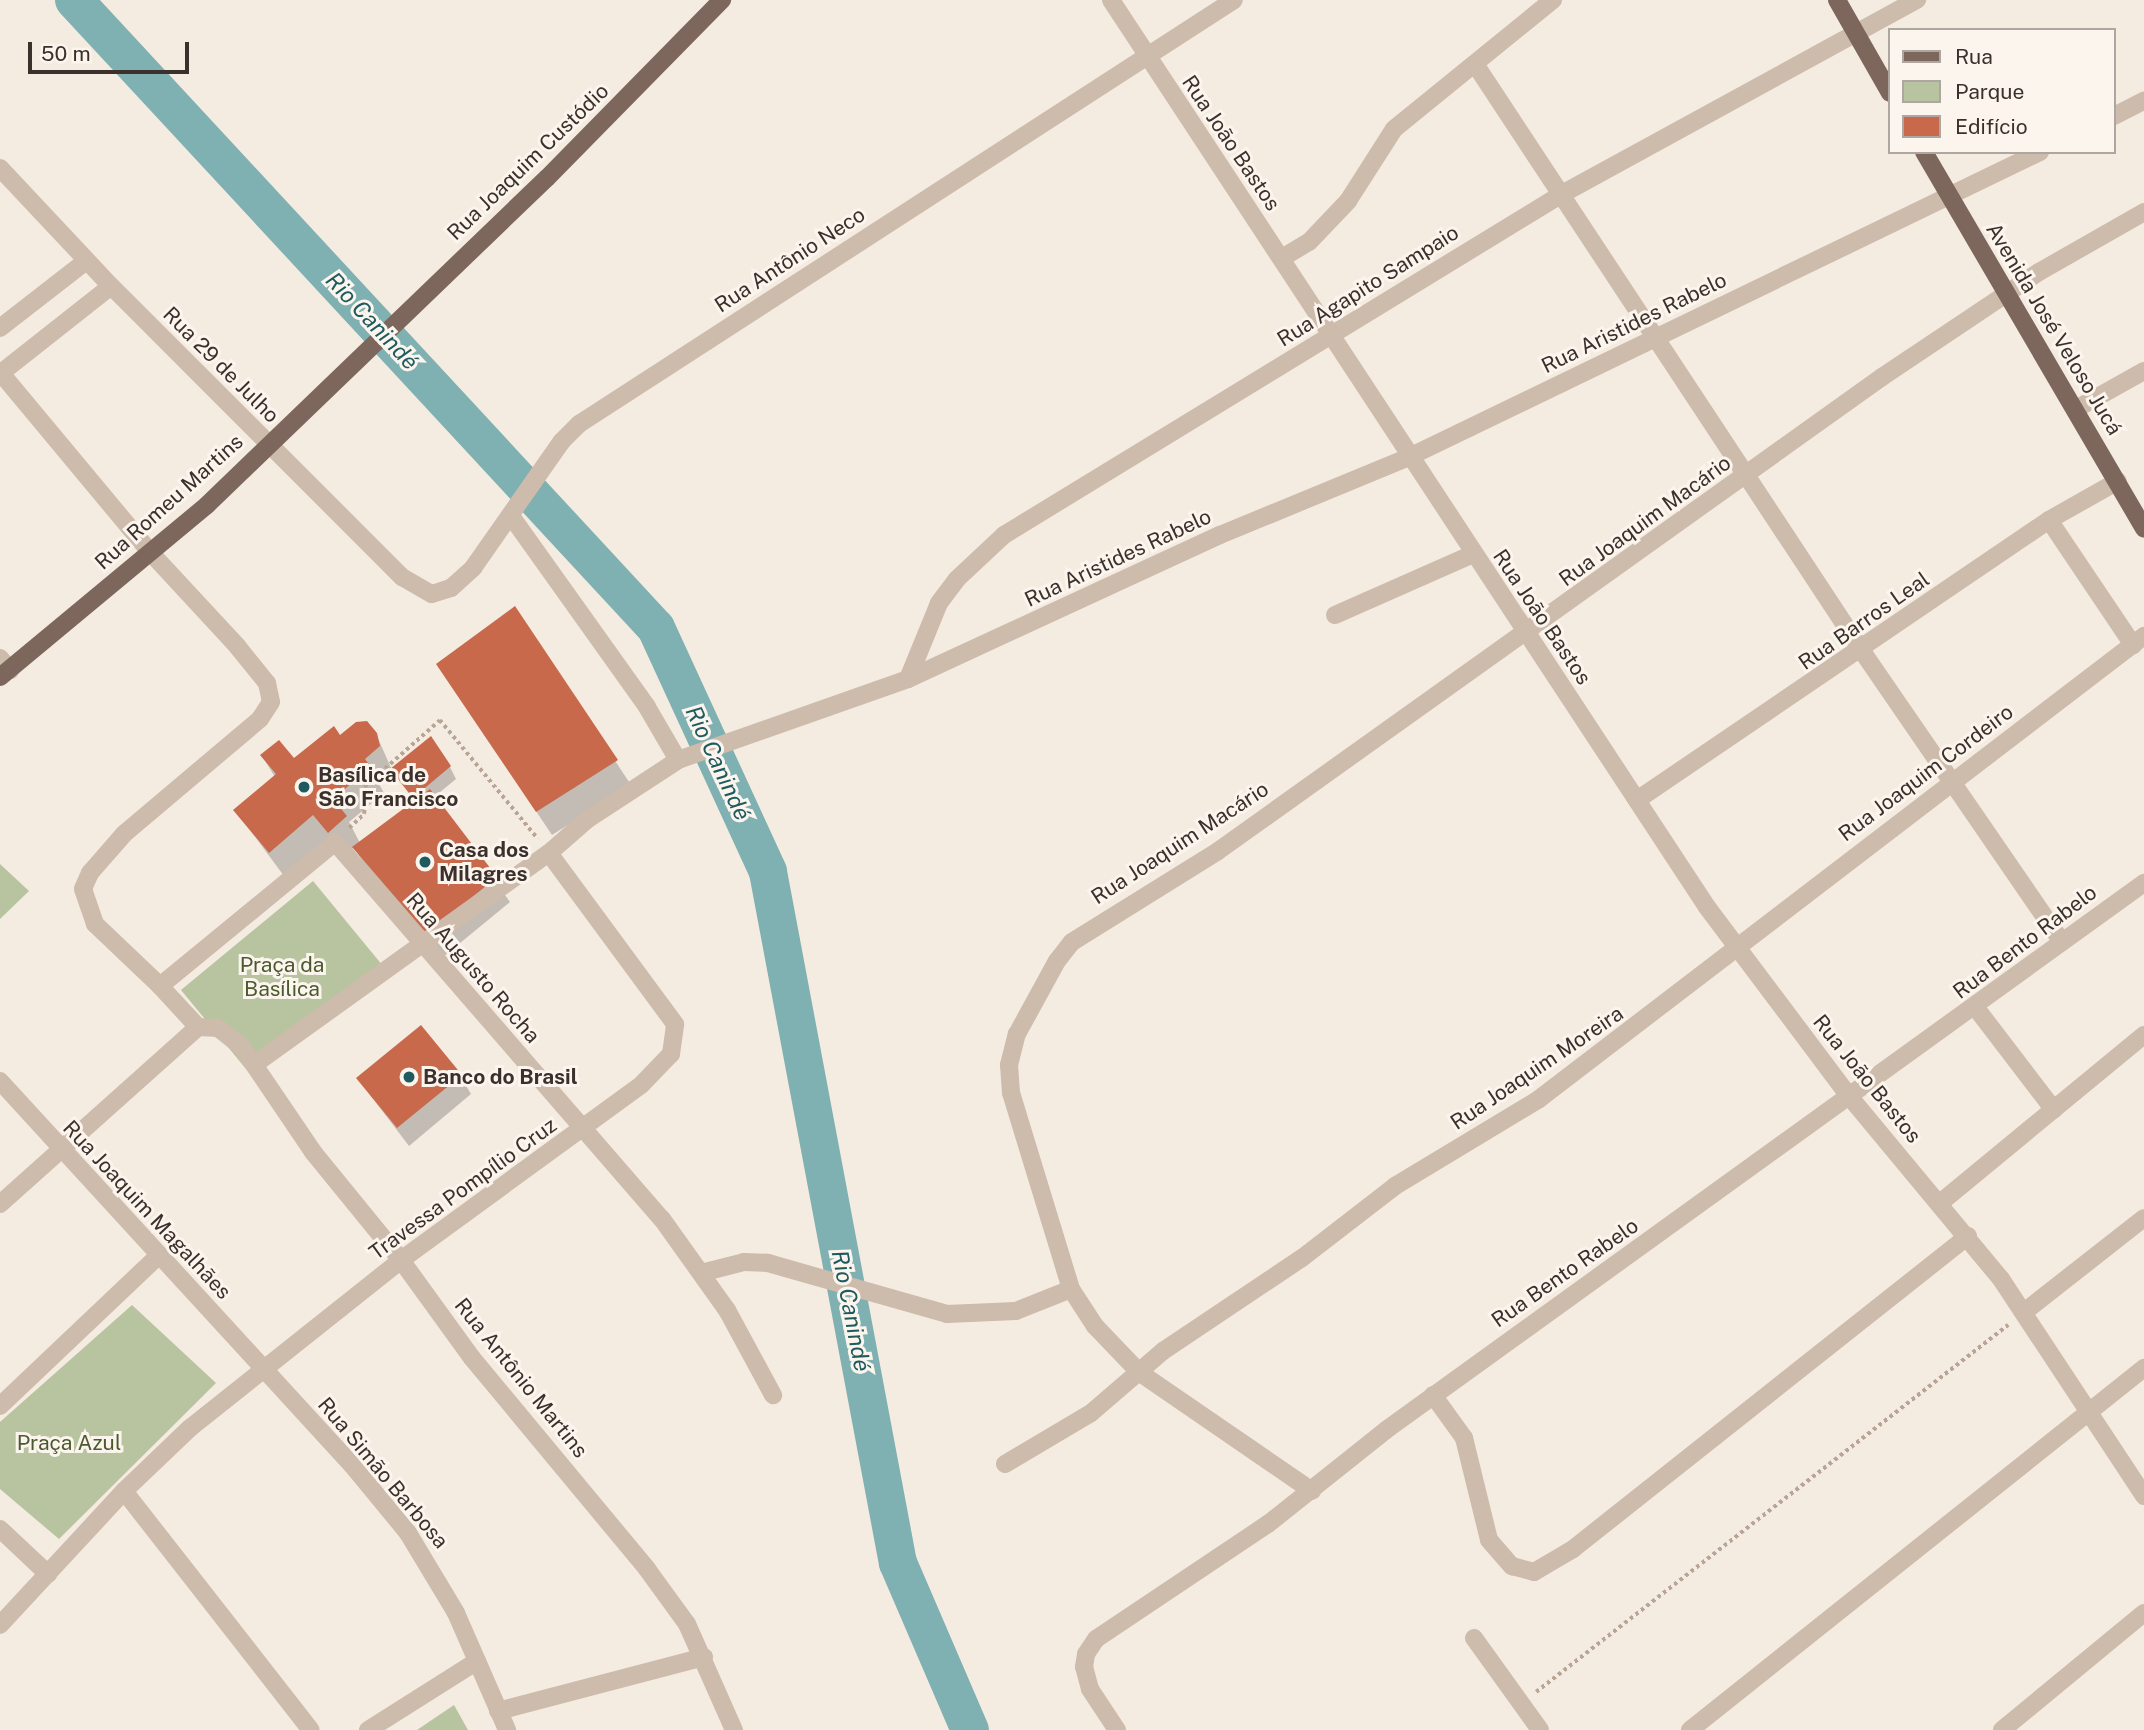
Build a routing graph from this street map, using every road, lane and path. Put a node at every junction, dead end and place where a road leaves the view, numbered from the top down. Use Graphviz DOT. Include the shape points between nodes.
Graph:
graph roads {
  1 [pos="722,0"];
  2 [pos="1111,0"];
  3 [pos="1234,0"];
  4 [pos="1553,0"];
  5 [pos="1838,0"];
  6 [pos="1917,0"];
  7 [pos="1857,36"];
  8 [pos="1145,58"];
  9 [pos="1475,64"];
  10 [pos="1888,90"];
  11 [pos="2144,101"];
  12 [pos="2116,115"];
  13 [pos="1925,154"];
  14 [pos="2036,154"];
  15 [pos="0,168"];
  16 [pos="1562,194"];
  17 [pos="1949,197"];
  18 [pos="2144,212"];
  19 [pos="1282,258"];
  20 [pos="86,261"];
  21 [pos="111,286"];
  22 [pos="2005,296"];
  23 [pos="0,328"];
  24 [pos="1332,335"];
  25 [pos="1657,336"];
  26 [pos="362,354"];
  27 [pos="2144,371"];
  28 [pos="0,373"];
  29 [pos="2076,410"];
  30 [pos="268,444"];
  31 [pos="1409,457"];
  32 [pos="1747,475"];
  33 [pos="2118,481"];
  34 [pos="514,511"];
  35 [pos="2049,520"];
  36 [pos="2144,529"];
  37 [pos="151,553"];
  38 [pos="1473,554"];
  39 [pos="415,588"];
  40 [pos="1335,615"];
  41 [pos="1526,635"];
  42 [pos="2139,640"];
  43 [pos="1862,651"];
  44 [pos="3,668"];
  45 [pos="908,680"];
  46 [pos="678,760"];
  47 [pos="1951,782"];
  48 [pos="1637,800"];
  49 [pos="335,842"];
  50 [pos="549,853"];
  51 [pos="2144,883"];
  52 [pos="2062,942"];
  53 [pos="424,944"];
  54 [pos="1737,949"];
  55 [pos="160,986"];
  56 [pos="1976,1008"];
  57 [pos="198,1027"];
  58 [pos="2144,1035"];
  59 [pos="255,1064"];
  60 [pos="0,1081"];
  61 [pos="1849,1096"];
  62 [pos="2054,1110"];
  63 [pos="582,1130"];
  64 [pos="61,1150"];
  65 [pos="1940,1203"];
  66 [pos="0,1204"];
  67 [pos="2144,1218"];
  68 [pos="1968,1236"];
  69 [pos="158,1256"];
  70 [pos="401,1260"];
  71 [pos="701,1273"];
  72 [pos="1071,1289"];
  73 [pos="2024,1312"];
  74 [pos="263,1368"];
  75 [pos="2144,1368"];
  76 [pos="1139,1372"];
  77 [pos="772,1395"];
  78 [pos="1433,1395"];
  79 [pos="0,1406"];
  80 [pos="2087,1415"];
  81 [pos="1005,1464"];
  82 [pos="1312,1491"];
  83 [pos="124,1492"];
  84 [pos="2144,1496"];
  85 [pos="0,1529"];
  86 [pos="48,1574"];
  87 [pos="2144,1613"];
  88 [pos="0,1625"];
  89 [pos="1474,1638"];
  90 [pos="704,1657"];
  91 [pos="477,1661"];
  92 [pos="1521,1704"];
  93 [pos="498,1711"];
  94 [pos="311,1730"];
  95 [pos="368,1730"];
  96 [pos="507,1730"];
  97 [pos="734,1730"];
  98 [pos="1118,1730"];
  99 [pos="1540,1730"];
  100 [pos="1690,1730"];
  101 [pos="2002,1730"];
  1 -- 26 [label="main road, Rua Joaquim Custódio"];
  2 -- 8 [label="street, Rua João Bastos"];
  3 -- 8 [label="street, Rua Antônio Neco"];
  4 -- 9 [label="street"];
  5 -- 7 [label="main road"];
  6 -- 7 [label="street, Rua Agapito Sampaio"];
  7 -- 10 [label="main road"];
  7 -- 16 [label="street, Rua Agapito Sampaio"];
  8 -- 19 [label="street, Rua João Bastos"];
  8 -- 34 [label="street, Rua Antônio Neco" via="579,424"];
  9 -- 16 [label="street"];
  9 -- 19 [label="street" via="1394,129 1348,201 1309,242"];
  11 -- 12 [label="street"];
  13 -- 17 [label="main road, Avenida José Veloso Jucá"];
  14 -- 17 [label="street, Rua Aristides Rabelo"];
  15 -- 20 [label="street, Rua 29 de Julho"];
  16 -- 24 [label="street, Rua Agapito Sampaio"];
  16 -- 25 [label="street"];
  17 -- 22 [label="main road, Avenida José Veloso Jucá"];
  17 -- 25 [label="street, Rua Aristides Rabelo"];
  18 -- 22 [label="street, Rua Joaquim Macário"];
  19 -- 24 [label="street, Rua João Bastos"];
  20 -- 21 [label="street, Rua 29 de Julho"];
  20 -- 23 [label="street"];
  21 -- 28 [label="street"];
  21 -- 30 [label="street, Rua 29 de Julho"];
  22 -- 29 [label="main road, Avenida José Veloso Jucá"];
  22 -- 32 [label="street, Rua Joaquim Macário" via="1882,377"];
  24 -- 31 [label="street, Rua João Bastos"];
  24 -- 45 [label="street, Rua Agapito Sampaio" via="1004,535 939,603"];
  25 -- 31 [label="street, Rua Aristides Rabelo"];
  25 -- 32 [label="street"];
  26 -- 30 [label="main road, Rua Romeu Martins"];
  27 -- 29 [label="street"];
  28 -- 37 [label="street"];
  29 -- 33 [label="main road, Avenida José Veloso Jucá"];
  30 -- 37 [label="main road, Rua Romeu Martins"];
  30 -- 39 [label="street, Rua 29 de Julho"];
  31 -- 38 [label="street, Rua João Bastos"];
  31 -- 45 [label="street, Rua Aristides Rabelo" via="1220,536"];
  32 -- 41 [label="street, Rua Joaquim Macário"];
  32 -- 43 [label="street"];
  33 -- 35 [label="street, Rua Barros Leal"];
  33 -- 36 [label="main road, Avenida José Veloso Jucá"];
  34 -- 39 [label="street, Rua Antônio Neco" via="473,568 451,588 432,594"];
  34 -- 46 [label="street"];
  35 -- 42 [label="street"];
  35 -- 43 [label="street, Rua Barros Leal"];
  37 -- 44 [label="main road, Rua Romeu Martins"];
  37 -- 55 [label="street" via="267,683 271,702 242,734 124,834 90,873 83,889 95,924"];
  38 -- 40 [label="street"];
  38 -- 41 [label="street, Rua João Bastos"];
  41 -- 48 [label="street, Rua João Bastos"];
  41 -- 72 [label="street, Rua Joaquim Macário" via="1218,851 1072,942 1040,989 1017,1034 1009,1065 1011,1093"];
  42 -- 47 [label="street, Rua Joaquim Cordeiro"];
  43 -- 47 [label="street"];
  43 -- 48 [label="street, Rua Barros Leal"];
  45 -- 46 [label="street, Rua Aristides Rabelo"];
  46 -- 50 [label="street, Rua Aristides Rabelo" via="588,819"];
  47 -- 52 [label="street"];
  47 -- 54 [label="street, Rua Joaquim Cordeiro"];
  48 -- 54 [label="street, Rua João Bastos"];
  49 -- 50 [label="path" via="365,814 364,787 440,720"];
  49 -- 53 [label="street, Rua Augusto Rocha"];
  49 -- 55 [label="street"];
  50 -- 53 [label="street, Rua Aristides Rabelo"];
  50 -- 63 [label="street, Travessa Pompílio Cruz" via="675,1024 677,1037 656,1073"];
  51 -- 52 [label="street, Rua Bento Rabelo"];
  52 -- 56 [label="street, Rua Bento Rabelo"];
  53 -- 59 [label="street, Rua Aristides Rabelo"];
  53 -- 63 [label="street, Rua Augusto Rocha"];
  54 -- 61 [label="street, Rua João Bastos"];
  54 -- 76 [label="street, Rua Joaquim Moreira" via="1539,1099 1395,1186"];
  55 -- 57 [label="street"];
  56 -- 61 [label="street, Rua Bento Rabelo"];
  56 -- 62 [label="street"];
  57 -- 59 [label="street, Rua Antônio Martins" via="229,1034"];
  57 -- 64 [label="street"];
  58 -- 62 [label="street"];
  59 -- 70 [label="street, Rua Antônio Martins" via="313,1152"];
  60 -- 64 [label="street, Rua Joaquim Magalhães"];
  61 -- 65 [label="street, Rua João Bastos"];
  61 -- 78 [label="street, Rua Bento Rabelo"];
  62 -- 65 [label="street"];
  63 -- 70 [label="street, Travessa Pompílio Cruz"];
  63 -- 71 [label="street, Rua Augusto Rocha" via="662,1219"];
  64 -- 66 [label="street"];
  64 -- 69 [label="street, Rua Joaquim Magalhães"];
  65 -- 68 [label="street, Rua João Bastos"];
  67 -- 73 [label="street"];
  68 -- 73 [label="street, Rua João Bastos"];
  68 -- 78 [label="street" via="1573,1549 1534,1572 1512,1566 1489,1540 1464,1438"];
  69 -- 74 [label="street, Rua Joaquim Magalhães"];
  69 -- 79 [label="street"];
  70 -- 74 [label="street, Travessa Pompílio Cruz"];
  70 -- 90 [label="street, Rua Antônio Martins" via="472,1358 647,1569 687,1623"];
  71 -- 72 [label="street" via="744,1262 768,1263 947,1314 1016,1311"];
  71 -- 77 [label="street, Rua Augusto Rocha" via="748,1344"];
  72 -- 76 [label="street" via="1095,1326"];
  73 -- 80 [label="street, Rua João Bastos"];
  73 -- 92 [label="path"];
  74 -- 83 [label="street, Travessa Pompílio Cruz"];
  74 -- 91 [label="street, Rua Simão Barbosa" via="408,1533 433,1568"];
  75 -- 80 [label="street"];
  76 -- 81 [label="street, Rua Joaquim Moreira" via="1091,1413"];
  76 -- 82 [label="street"];
  78 -- 82 [label="street, Rua Bento Rabelo"];
  80 -- 84 [label="street, Rua João Bastos"];
  80 -- 100 [label="street"];
  82 -- 98 [label="street, Rua Bento Rabelo" via="1096,1639 1084,1667 1090,1689"];
  83 -- 86 [label="street, Travessa Pompílio Cruz"];
  83 -- 94 [label="street" via="255,1652"];
  85 -- 86 [label="street"];
  86 -- 88 [label="street, Travessa Pompílio Cruz"];
  87 -- 101 [label="street"];
  89 -- 92 [label="street"];
  90 -- 93 [label="street"];
  90 -- 97 [label="street, Rua Antônio Martins"];
  91 -- 93 [label="street, Rua Simão Barbosa"];
  91 -- 95 [label="street"];
  92 -- 99 [label="street"];
  93 -- 96 [label="street, Rua Simão Barbosa"];
}
